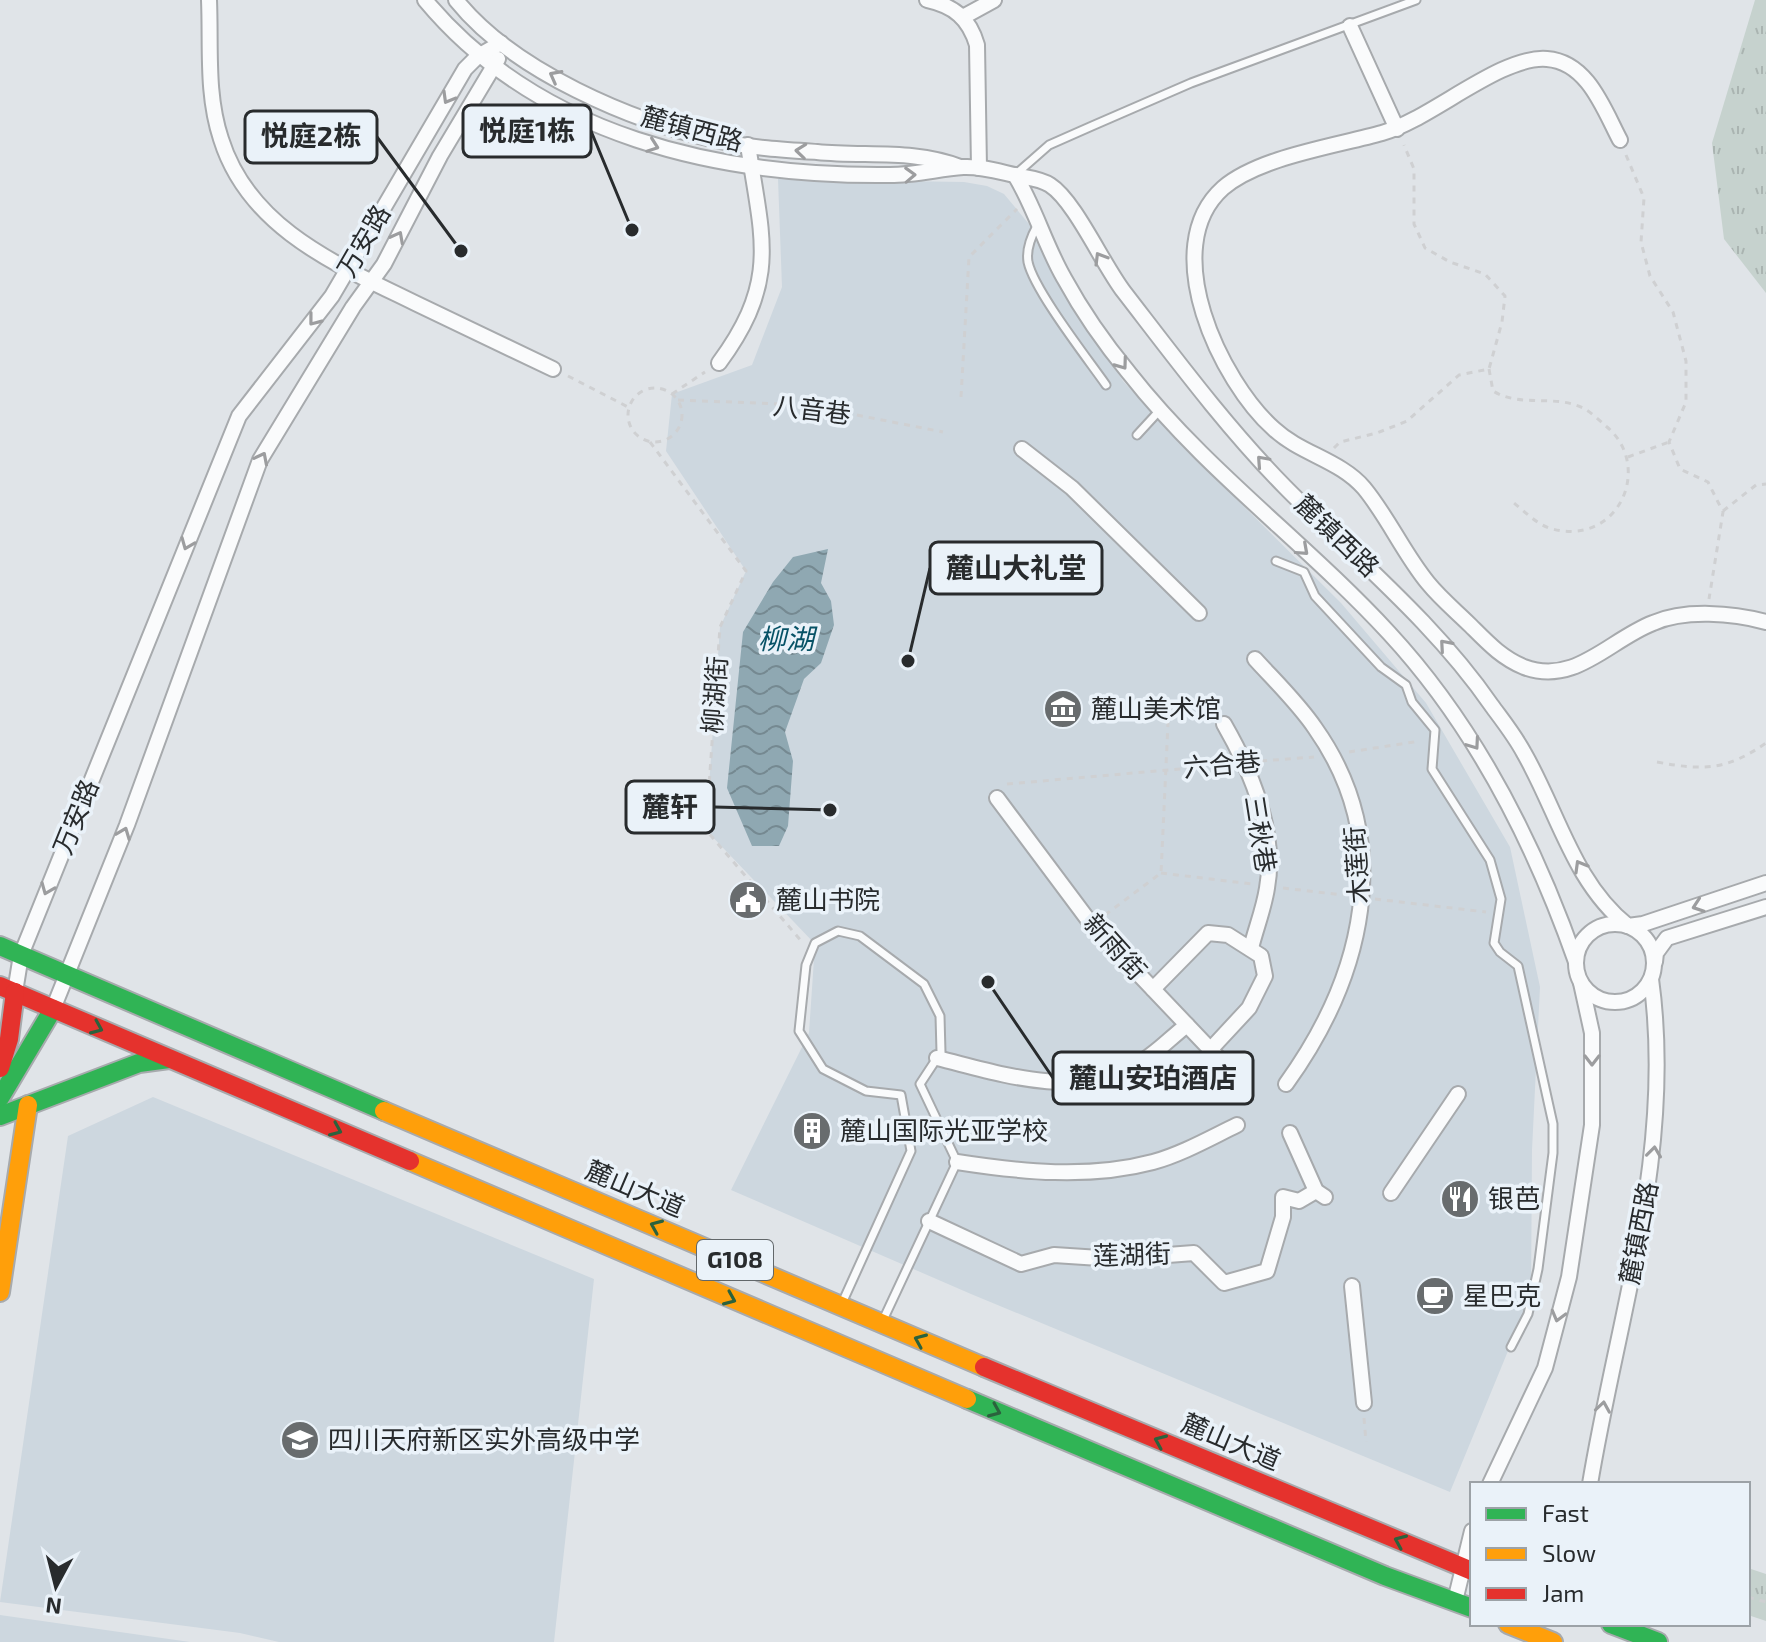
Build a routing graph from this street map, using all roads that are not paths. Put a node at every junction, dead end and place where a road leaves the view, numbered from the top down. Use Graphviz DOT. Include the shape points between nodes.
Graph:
graph roads {
  1 [pos="209,0"];
  2 [pos="425,0"];
  3 [pos="456,0"];
  4 [pos="927,0"];
  5 [pos="994,0"];
  6 [pos="1416,0"];
  7 [pos="963,17"];
  8 [pos="1350,26"];
  9 [pos="501,43"];
  10 [pos="478,56"];
  11 [pos="496,68"];
  12 [pos="1397,129"];
  13 [pos="1620,140"];
  14 [pos="748,145"];
  15 [pos="961,167"];
  16 [pos="979,168"];
  17 [pos="752,169"];
  18 [pos="1015,175"];
  19 [pos="1039,224"];
  20 [pos="346,271"];
  21 [pos="370,283"];
  22 [pos="719,363"];
  23 [pos="553,369"];
  24 [pos="1106,385"];
  25 [pos="1160,410"];
  26 [pos="1137,435"];
  27 [pos="1022,449"];
  28 [pos="1276,561"];
  29 [pos="1199,613"];
  30 [pos="1766,622"];
  31 [pos="1255,659"];
  32 [pos="1224,724"];
  33 [pos="997,798"];
  34 [pos="1766,883"];
  35 [pos="1766,907"];
  36 [pos="1628,926"];
  37 [pos="0,946"];
  38 [pos="1251,948"];
  39 [pos="21,955"];
  40 [pos="1576,962"];
  41 [pos="1653,973"];
  42 [pos="69,975"];
  43 [pos="1581,983"];
  44 [pos="8,989"];
  45 [pos="1153,989"];
  46 [pos="53,1009"];
  47 [pos="1187,1025"];
  48 [pos="1210,1050"];
  49 [pos="937,1058"];
  50 [pos="169,1059"];
  51 [pos="0,1068"];
  52 [pos="1286,1084"];
  53 [pos="1245,1086"];
  54 [pos="1458,1094"];
  55 [pos="0,1098"];
  56 [pos="28,1105"];
  57 [pos="0,1116"];
  58 [pos="1237,1125"];
  59 [pos="1290,1133"];
  60 [pos="957,1162"];
  61 [pos="1391,1193"];
  62 [pos="929,1221"];
  63 [pos="1352,1286"];
  64 [pos="0,1292"];
  65 [pos="841,1306"];
  66 [pos="881,1324"];
  67 [pos="1511,1347"];
  68 [pos="1364,1403"];
  69 [pos="1491,1482"];
  70 [pos="1590,1482"];
  71 [pos="1470,1544"];
  72 [pos="1466,1569"];
  73 [pos="1464,1604"];
  74 [pos="1616,1626"];
  75 [pos="1519,1630"];
  76 [pos="1553,1636"];
  77 [pos="1658,1642"];
  1 -- 20 [label="street" via="212,96 230,166 260,208"];
  2 -- 10 [label="street"];
  3 -- 9 [label="street, 麓镇西路"];
  4 -- 7 [label="street"];
  5 -- 7 [label="street"];
  6 -- 8 [label="lane"];
  7 -- 16 [label="street" via="977,45"];
  8 -- 12 [label="street"];
  8 -- 18 [label="lane" via="1191,83 1049,145"];
  9 -- 10 [label="street, 万安路"];
  9 -- 11 [label="street, 万安路"];
  14 -- 9 [label="street, 麓镇西路, one-way" via="617,108"];
  10 -- 11 [label="street"];
  10 -- 20 [label="street, 万安路, one-way" via="465,69"];
  11 -- 17 [label="street, one-way" via="603,127 668,151"];
  21 -- 11 [label="street, 万安路, one-way"];
  12 -- 13 [label="street" via="1516,64 1547,59 1588,81"];
  12 -- 30 [label="street" via="1261,166 1223,189 1202,218 1196,289 1211,338 1248,401 1274,430 1345,470 1429,584 1501,656 1527,668 1550,673 1575,668 1655,621 1707,614"];
  15 -- 14 [label="street, 麓镇西路, one-way" via="911,154 830,154"];
  14 -- 17 [label="street"];
  15 -- 16 [label="street, 麓镇西路"];
  17 -- 15 [label="street, one-way" via="889,175"];
  16 -- 18 [label="street, 麓镇西路"];
  17 -- 22 [label="street" via="764,242 762,274 740,333"];
  18 -- 19 [label="street"];
  36 -- 18 [label="street, 麓镇西路, one-way" via="1598,899 1524,753 1469,672 1235,431 1106,269 1066,201 1051,185"];
  19 -- 24 [label="lane" via="1028,262"];
  19 -- 25 [label="street, one-way" via="1087,314"];
  20 -- 21 [label="street"];
  20 -- 39 [label="street, 万安路, one-way" via="239,416"];
  21 -- 23 [label="street"];
  42 -- 21 [label="street, 万安路, one-way" via="260,460"];
  25 -- 26 [label="lane"];
  25 -- 40 [label="street, one-way" via="1390,634 1439,693 1486,761"];
  27 -- 29 [label="street" via="1072,488"];
  28 -- 67 [label="lane" via="1304,572 1315,596 1381,667 1406,685 1412,702 1435,730 1432,769 1490,860 1501,899 1494,943 1518,966 1553,1124 1538,1269 1528,1314"];
  31 -- 52 [label="street, 木莲街" via="1315,728 1342,778 1359,833 1364,898 1358,935 1326,1024"];
  32 -- 38 [label="street, 三秋巷" via="1246,763 1266,836 1268,886"];
  33 -- 45 [label="street, 新雨街" via="1092,925"];
  34 -- 36 [label="street, one-way"];
  35 -- 41 [label="street" via="1667,938 1656,953"];
  36 -- 40 [label="street" via="1603,925 1592,931"];
  36 -- 41 [label="street" via="1648,941"];
  37 -- 39 [label="main road, 麓山大道 / G108"];
  38 -- 45 [label="street" via="1228,935 1208,933"];
  38 -- 48 [label="street" via="1261,956 1265,976 1249,1008"];
  39 -- 42 [label="main road, 麓山大道 / G108"];
  39 -- 44 [label="street, 万安路"];
  40 -- 43 [label="street"];
  41 -- 43 [label="street" via="1638,995 1618,1002 1597,998"];
  70 -- 41 [label="street, 麓镇西路, one-way" via="1646,1213 1658,1120"];
  42 -- 46 [label="street, 万安路"];
  65 -- 42 [label="main road, 麓山大道 / G108, one-way"];
  43 -- 69 [label="street, one-way" via="1592,1033 1592,1125 1569,1277 1545,1368"];
  44 -- 46 [label="main road, G108"];
  44 -- 51 [label="main road" via="9,1039"];
  45 -- 47 [label="street, 新雨街"];
  46 -- 50 [label="main road, G108, one-way"];
  46 -- 55 [label="main road"];
  47 -- 48 [label="street, 新雨街"];
  47 -- 49 [label="street" via="1135,1066 1085,1082 1038,1082"];
  48 -- 53 [label="street, 新雨街"];
  49 -- 60 [label="lane" via="920,1084"];
  49 -- 65 [label="lane" via="940,1016 924,984 860,936 838,931 815,943 806,965 799,1031 823,1069 866,1091 901,1095 911,1151"];
  50 -- 56 [label="main road" via="139,1063"];
  50 -- 73 [label="main road, G108, one-way" via="1286,1534"];
  54 -- 61 [label="street"];
  56 -- 57 [label="main road"];
  56 -- 64 [label="main road"];
  58 -- 60 [label="street" via="1154,1162 1109,1170 1007,1170"];
  59 -- 62 [label="street, 莲湖街" via="1321,1194 1299,1201 1283,1197 1283,1217 1267,1271 1224,1283 1194,1253 1115,1259 1054,1255 1021,1264"];
  60 -- 62 [label="lane"];
  62 -- 66 [label="lane"];
  63 -- 68 [label="street"];
  65 -- 66 [label="main road, 麓山大道 / G108"];
  72 -- 66 [label="main road, 麓山大道 / G108, one-way"];
  71 -- 72 [label="street"];
  72 -- 73 [label="street"];
  74 -- 77 [label="main road"];
  75 -- 76 [label="main road"];
}
